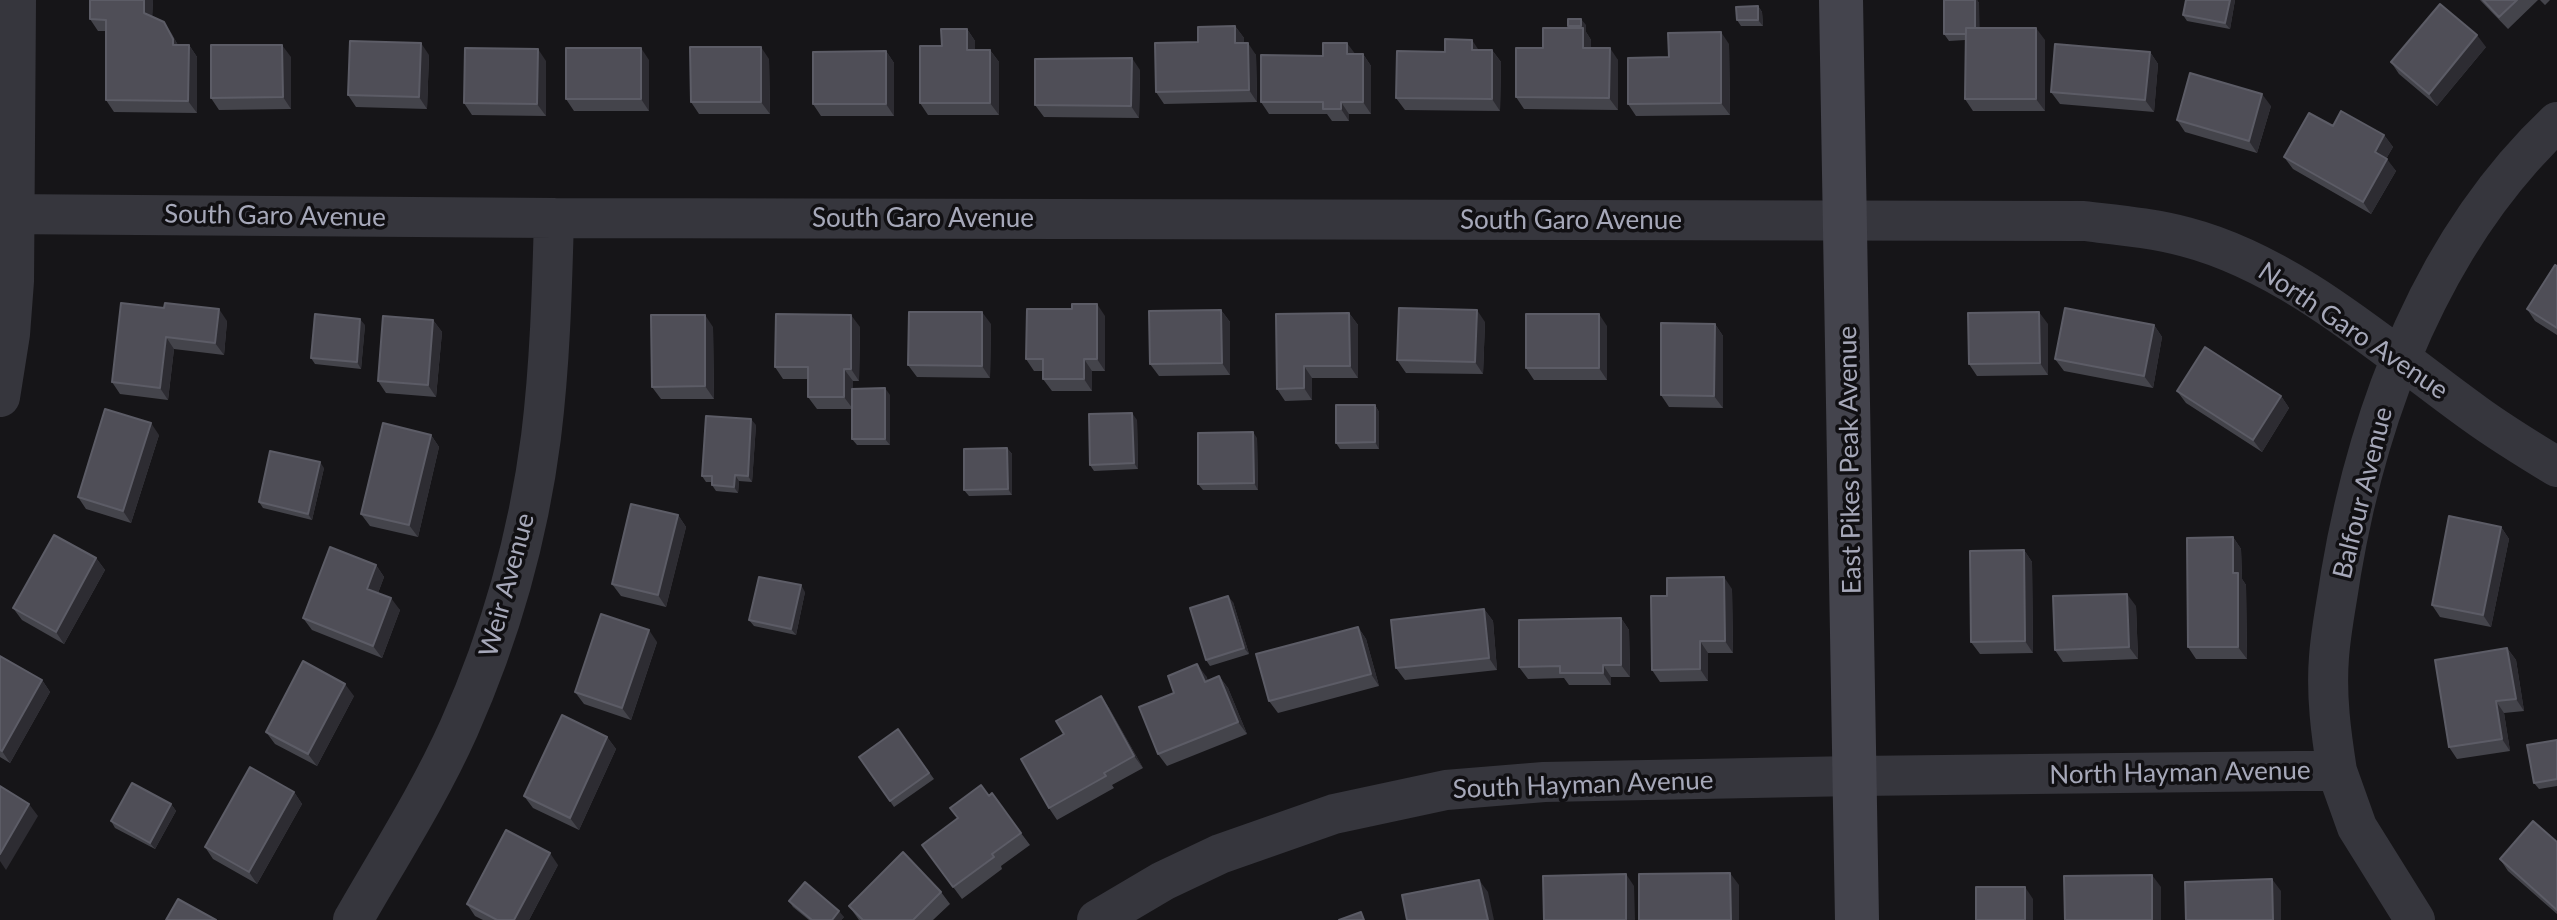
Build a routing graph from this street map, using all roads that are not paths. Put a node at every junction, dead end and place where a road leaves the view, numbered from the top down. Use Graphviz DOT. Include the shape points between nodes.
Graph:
graph roads {
  1 [pos="16,0"];
  2 [pos="1841,0"];
  3 [pos="2557,122"];
  4 [pos="7,214"];
  5 [pos="554,218"];
  6 [pos="1847,222"];
  7 [pos="2401,358"];
  8 [pos="0,397"];
  9 [pos="2557,467"];
  10 [pos="2337,771"];
  11 [pos="1855,776"];
  12 [pos="353,920"];
  13 [pos="1097,920"];
  14 [pos="1857,920"];
  15 [pos="2415,920"];
  1 -- 4 [label="street"];
  2 -- 6 [label="main road, East Pikes Peak Avenue"];
  3 -- 7 [label="street, Balfour Avenue" via="2491,196 2451,258"];
  4 -- 5 [label="street, South Garo Avenue"];
  4 -- 8 [label="street" via="14,281"];
  5 -- 6 [label="street, South Garo Avenue"];
  5 -- 12 [label="street, Weir Avenue" via="541,438 508,600 458,730"];
  6 -- 7 [label="street, North Garo Avenue" via="2084,221 2187,237 2283,279"];
  6 -- 11 [label="main road, East Pikes Peak Avenue"];
  7 -- 9 [label="street, North Garo Avenue" via="2477,416"];
  7 -- 10 [label="street, Balfour Avenue" via="2354,507 2335,613 2329,715"];
  10 -- 11 [label="street, North Hayman Avenue"];
  10 -- 15 [label="street, North Hayman Avenue" via="2357,827"];
  11 -- 13 [label="street, South Hayman Avenue" via="1496,785 1387,801 1220,854"];
  11 -- 14 [label="main road, East Pikes Peak Avenue"];
}
